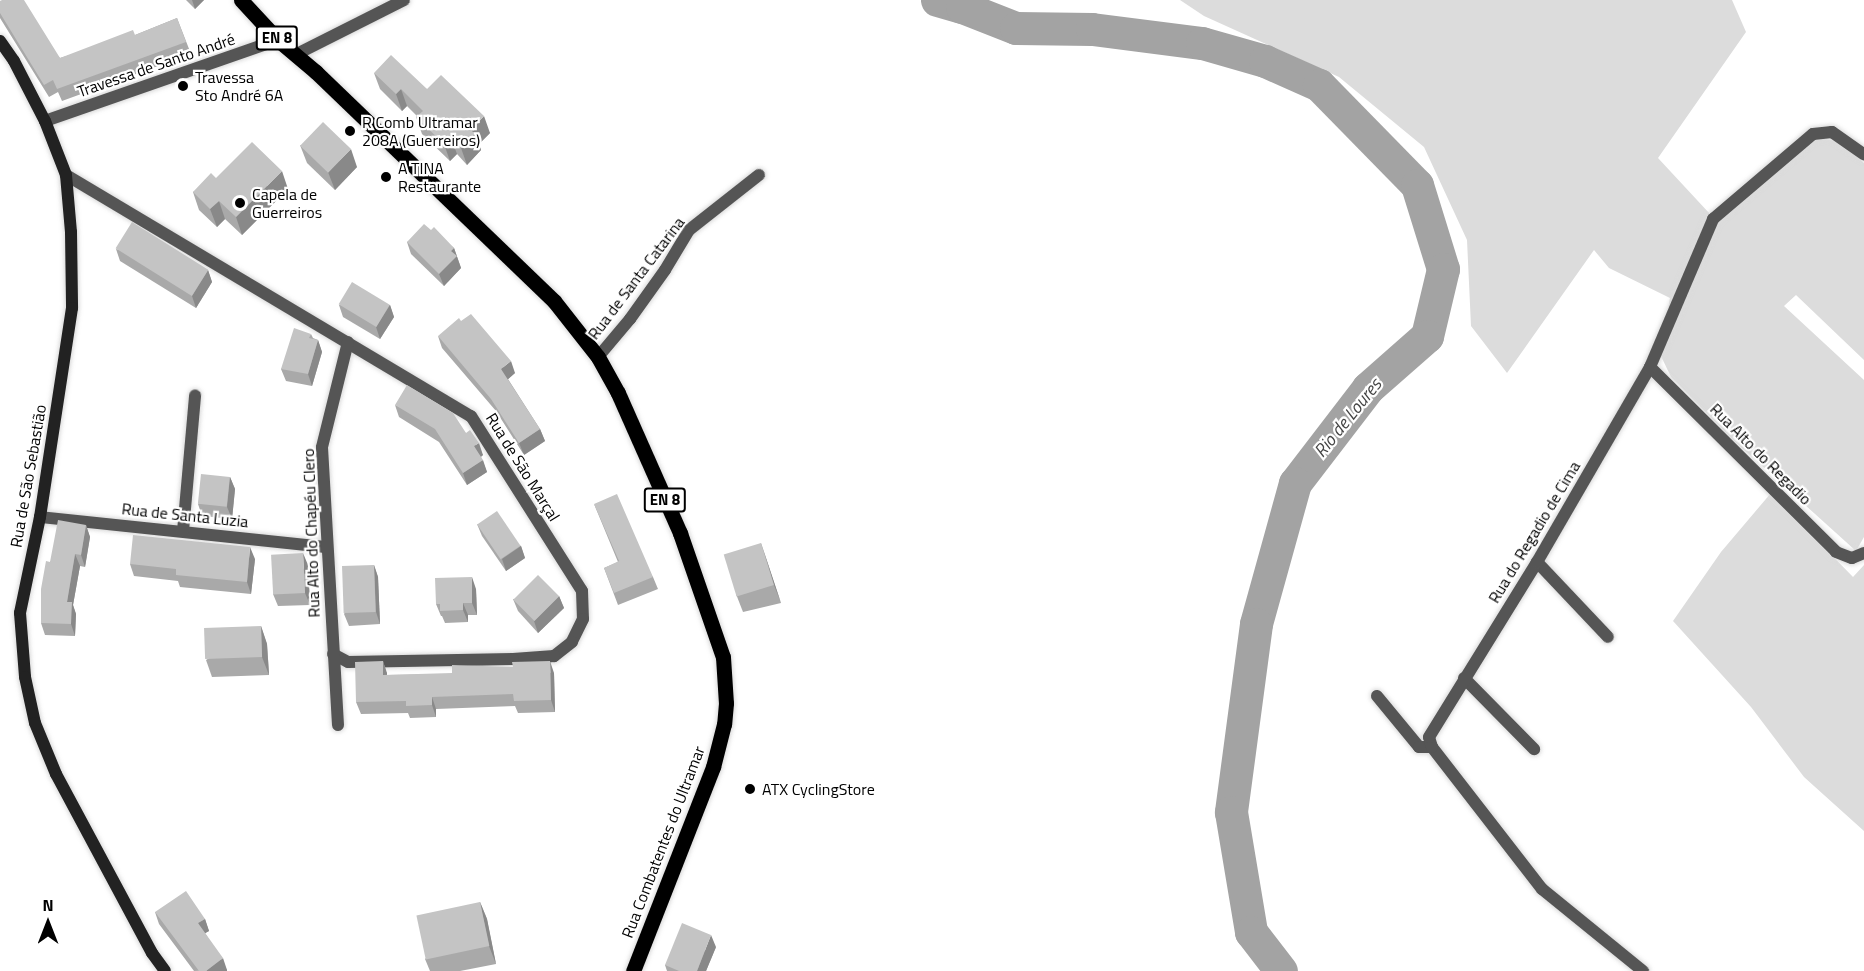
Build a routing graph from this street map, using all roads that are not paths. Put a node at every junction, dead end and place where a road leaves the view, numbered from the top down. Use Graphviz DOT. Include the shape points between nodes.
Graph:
graph roads {
  1 [pos="241,0"];
  2 [pos="404,0"];
  3 [pos="278,40"];
  4 [pos="0,41"];
  5 [pos="295,55"];
  6 [pos="45,121"];
  7 [pos="1864,154"];
  8 [pos="66,175"];
  9 [pos="759,175"];
  10 [pos="348,342"];
  11 [pos="598,357"];
  12 [pos="1650,367"];
  13 [pos="195,396"];
  14 [pos="40,516"];
  15 [pos="183,531"];
  16 [pos="326,547"];
  17 [pos="1858,556"];
  18 [pos="1537,562"];
  19 [pos="1608,637"];
  20 [pos="333,654"];
  21 [pos="1464,678"];
  22 [pos="1377,696"];
  23 [pos="338,725"];
  24 [pos="1432,747"];
  25 [pos="1534,748"];
  26 [pos="165,971"];
  27 [pos="633,971"];
  28 [pos="1643,971"];
  1 -- 3 [label="main road, Rua Combatentes do Ultramar / EN 8"];
  2 -- 5 [label="street"];
  3 -- 5 [label="main road, Rua Combatentes do Ultramar / EN 8"];
  3 -- 6 [label="street, Travessa de Santo André"];
  4 -- 6 [label="street, Rua de São Sebastião"];
  5 -- 11 [label="main road, Rua Combatentes do Ultramar / EN 8" via="524,271 554,301"];
  6 -- 8 [label="street, Rua de São Sebastião"];
  7 -- 12 [label="street, Rua do Regadio de Cima" via="1832,132 1813,134 1713,219"];
  8 -- 10 [label="street, Rua de São Marçal"];
  8 -- 14 [label="street, Rua de São Sebastião" via="72,308"];
  9 -- 11 [label="street, Rua de Santa Catarina" via="688,230 660,278"];
  10 -- 16 [label="street, Rua Alto do Chapéu Clero" via="322,447"];
  10 -- 20 [label="street, Rua de São Marçal" via="471,416 582,591 583,619 572,642 554,656 348,662"];
  11 -- 27 [label="main road, Rua Combatentes do Ultramar / EN 8" via="680,533 723,657 726,703 713,767"];
  12 -- 17 [label="street, Rua Alto do Regadio" via="1836,552"];
  12 -- 18 [label="street, Rua do Regadio de Cima"];
  13 -- 15 [label="street"];
  14 -- 15 [label="street, Rua de Santa Luzia"];
  14 -- 26 [label="street, Rua de São Sebastião" via="20,613 25,677 35,723 84,831"];
  15 -- 16 [label="street, Rua de Santa Luzia"];
  16 -- 20 [label="street, Rua Alto do Chapéu Clero"];
  18 -- 19 [label="street"];
  18 -- 21 [label="street, Rua do Regadio de Cima"];
  20 -- 23 [label="street, Rua Alto do Chapéu Clero"];
  21 -- 24 [label="street, Rua do Regadio de Cima" via="1429,737"];
  21 -- 25 [label="street"];
  22 -- 24 [label="street" via="1419,747"];
  24 -- 28 [label="street" via="1542,889"];
}
